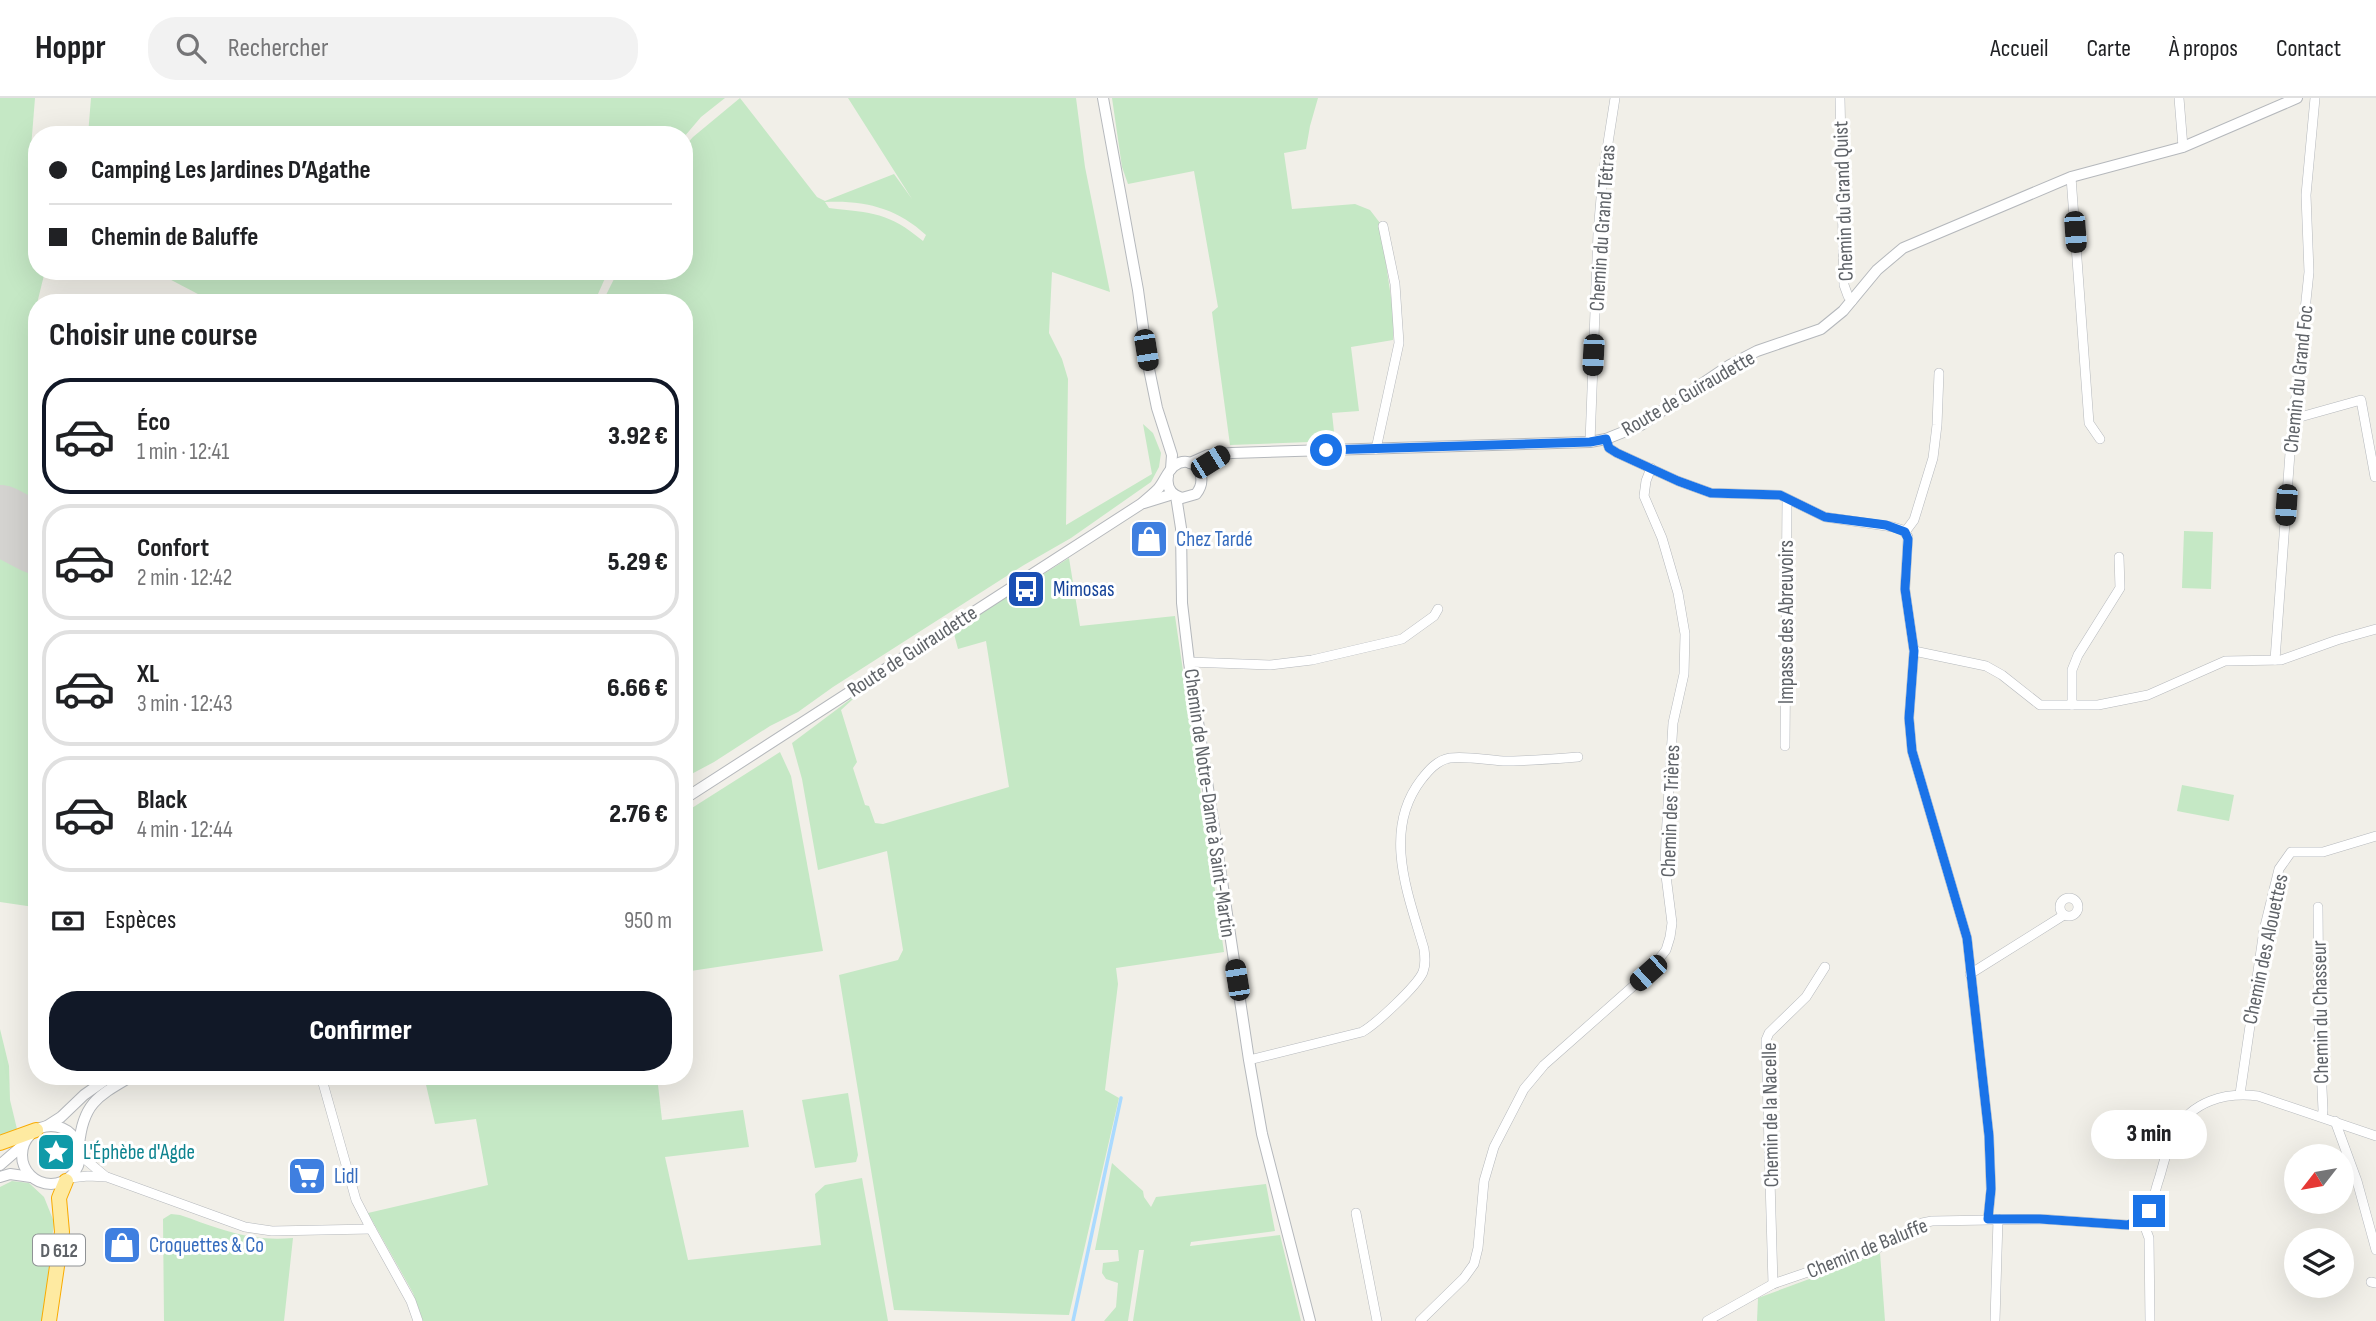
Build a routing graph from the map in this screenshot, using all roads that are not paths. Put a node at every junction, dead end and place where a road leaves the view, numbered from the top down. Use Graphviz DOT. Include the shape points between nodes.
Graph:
graph roads {
  1 [pos="1103,98"];
  2 [pos="1615,98"];
  3 [pos="1840,98"];
  4 [pos="2179,98"];
  5 [pos="2297,98"];
  6 [pos="2315,98"];
  7 [pos="2183,147"];
  8 [pos="2071,177"];
  9 [pos="1383,226"];
  10 [pos="1852,301"];
  11 [pos="1939,373"];
  12 [pos="2293,419"];
  13 [pos="1166,438"];
  14 [pos="1606,439"];
  15 [pos="2101,439"];
  16 [pos="1590,442"];
  17 [pos="1376,449"];
  18 [pos="1223,454"];
  19 [pos="1189,463"];
  20 [pos="1651,468"];
  21 [pos="1169,472"];
  22 [pos="1201,473"];
  23 [pos="2375,477"];
  24 [pos="1174,495"];
  25 [pos="1189,498"];
  26 [pos="1787,499"];
  27 [pos="1141,504"];
  28 [pos="1181,528"];
  29 [pos="1905,532"];
  30 [pos="2119,557"];
  31 [pos="1438,609"];
  32 [pos="2376,629"];
  33 [pos="1914,651"];
  34 [pos="2276,660"];
  35 [pos="1189,662"];
  36 [pos="2072,705"];
  37 [pos="1785,746"];
  38 [pos="1578,757"];
  39 [pos="693,793"];
  40 [pos="2376,836"];
  41 [pos="2318,906"];
  42 [pos="2064,915"];
  43 [pos="1825,967"];
  44 [pos="1970,974"];
  45 [pos="1249,1060"];
  46 [pos="98,1085"];
  47 [pos="118,1085"];
  48 [pos="324,1085"];
  49 [pos="2240,1094"];
  50 [pos="2322,1117"];
  51 [pos="2335,1121"];
  52 [pos="41,1128"];
  53 [pos="2376,1136"];
  54 [pos="0,1143"];
  55 [pos="23,1145"];
  56 [pos="80,1150"];
  57 [pos="0,1165"];
  58 [pos="0,1177"];
  59 [pos="31,1177"];
  60 [pos="107,1178"];
  61 [pos="68,1179"];
  62 [pos="1356,1213"];
  63 [pos="1993,1219"];
  64 [pos="2142,1219"];
  65 [pos="371,1229"];
  66 [pos="2376,1250"];
  67 [pos="1773,1284"];
  68 [pos="50,1321"];
  69 [pos="418,1321"];
  70 [pos="1310,1321"];
  71 [pos="1377,1321"];
  72 [pos="1420,1321"];
  73 [pos="1707,1321"];
  74 [pos="1995,1321"];
  75 [pos="2150,1321"];
  1 -- 13 [label="street" via="1148,364"];
  2 -- 16 [label="street, Chemin du Grand Tétras" via="1598,233"];
  3 -- 10 [label="street, Chemin du Grand Quist" via="1844,285"];
  4 -- 7 [label="street"];
  5 -- 7 [label="street, Route de Guiraudette"];
  6 -- 12 [label="street, Chemin du Grand Foc" via="2306,195 2309,272"];
  7 -- 8 [label="street, Route de Guiraudette"];
  8 -- 10 [label="street, Route de Guiraudette" via="1903,248"];
  8 -- 15 [label="street" via="2089,422"];
  9 -- 17 [label="street" via="1395,284 1399,343"];
  10 -- 14 [label="street, Route de Guiraudette" via="1821,328 1757,351 1641,425"];
  11 -- 29 [label="street" via="1933,458 1914,520"];
  12 -- 23 [label="street" via="2361,400"];
  12 -- 34 [label="street, Chemin du Grand Foc"];
  13 -- 19 [label="street"];
  13 -- 21 [label="street" via="1172,455"];
  14 -- 16 [label="street, Route de Guiraudette"];
  14 -- 20 [label="street" via="1609,448"];
  16 -- 17 [label="street, Route de Guiraudette"];
  17 -- 18 [label="street, Route de Guiraudette"];
  18 -- 19 [label="street, Route de Guiraudette"];
  18 -- 22 [label="street"];
  19 -- 21 [label="street" via="1178,464"];
  19 -- 22 [label="street"];
  20 -- 26 [label="street" via="1711,493"];
  20 -- 72 [label="street, Chemin des Trières" via="1644,496 1662,538 1685,634 1666,829 1670,937 1648,973 1524,1088 1494,1147 1484,1181 1474,1264"];
  21 -- 24 [label="street" via="1168,487"];
  21 -- 27 [label="street, Route de Guiraudette"];
  22 -- 25 [label="street" via="1201,488"];
  24 -- 25 [label="street"];
  24 -- 27 [label="street, Route de Guiraudette"];
  24 -- 28 [label="street, Chemin de Notre-Dame à Saint-Martin"];
  25 -- 28 [label="street, Chemin de Notre-Dame à Saint-Martin"];
  26 -- 29 [label="street" via="1825,517"];
  26 -- 37 [label="street, Impasse des Abreuvoirs"];
  27 -- 39 [label="street, Route de Guiraudette"];
  28 -- 35 [label="street, Chemin de Notre-Dame à Saint-Martin"];
  29 -- 33 [label="street" via="1905,589"];
  30 -- 36 [label="street" via="2120,588 2072,670"];
  31 -- 35 [label="street" via="1402,639 1312,660 1270,665"];
  32 -- 34 [label="street"];
  33 -- 36 [label="street" via="1986,666 2040,705"];
  33 -- 44 [label="street" via="1909,718 1912,751 1967,938"];
  34 -- 36 [label="street" via="2225,661 2148,695"];
  35 -- 45 [label="street, Chemin de Notre-Dame à Saint-Martin"];
  38 -- 45 [label="street" via="1449,758 1435,764 1411,793 1401,832 1404,877 1424,949 1421,975 1362,1032"];
  40 -- 49 [label="street, Chemin des Alouettes" via="2323,852 2291,852 2279,869 2264,930"];
  41 -- 50 [label="street, Chemin du Chasseur"];
  42 -- 44 [label="street"];
  43 -- 67 [label="street, Chemin de la Nacelle" via="1806,997 1766,1040"];
  44 -- 63 [label="street" via="1989,1136"];
  45 -- 70 [label="street, Chemin de Notre-Dame à Saint-Martin" via="1262,1134"];
  46 -- 52 [label="street"];
  47 -- 56 [label="street" via="92,1102 85,1113"];
  48 -- 65 [label="street" via="356,1200"];
  49 -- 50 [label="street"];
  49 -- 64 [label="street" via="2203,1104 2180,1125"];
  50 -- 51 [label="street"];
  51 -- 53 [label="street"];
  51 -- 66 [label="street"];
  52 -- 54 [label="highway"];
  52 -- 55 [label="street"];
  52 -- 56 [label="street" via="66,1130"];
  55 -- 57 [label="street"];
  55 -- 59 [label="street" via="22,1162"];
  56 -- 60 [label="street"];
  56 -- 61 [label="street" via="76,1171"];
  58 -- 59 [label="street"];
  59 -- 61 [label="street" via="48,1185"];
  60 -- 61 [label="street"];
  60 -- 65 [label="street" via="245,1227 272,1231"];
  61 -- 68 [label="highway, D 612" via="59,1198 62,1232"];
  62 -- 71 [label="street"];
  63 -- 64 [label="street, Chemin de Baluffe" via="2128,1225"];
  63 -- 67 [label="street, Chemin de Baluffe" via="1922,1223 1878,1248"];
  63 -- 74 [label="street"];
  64 -- 75 [label="street" via="2149,1238"];
  65 -- 69 [label="street"];
  67 -- 73 [label="street, Chemin de Baluffe"];
}
